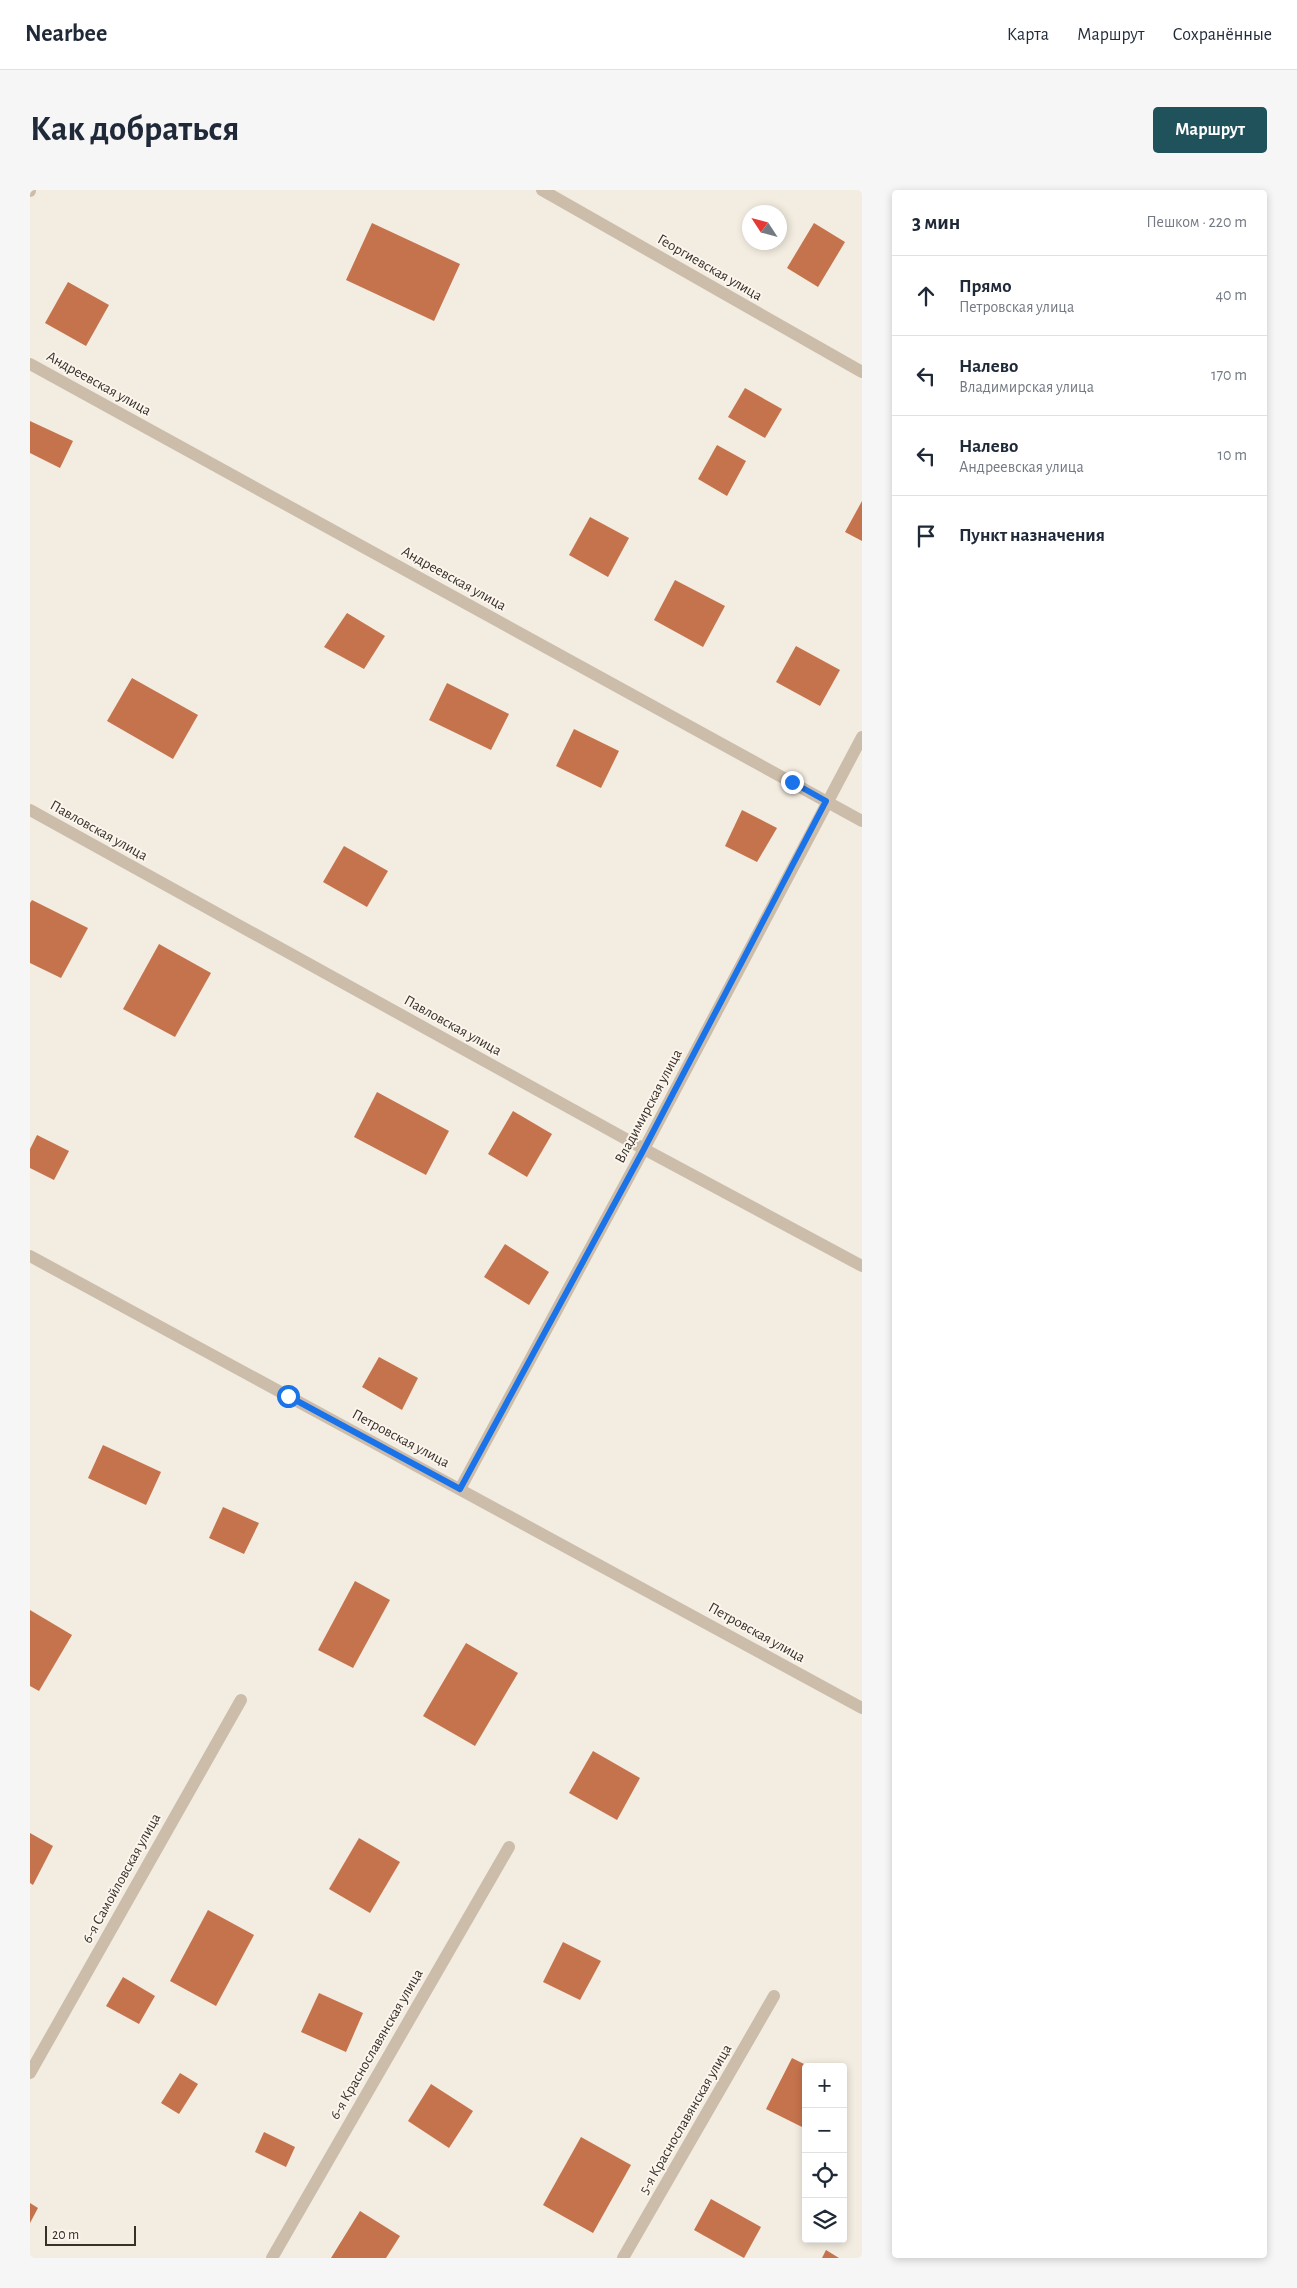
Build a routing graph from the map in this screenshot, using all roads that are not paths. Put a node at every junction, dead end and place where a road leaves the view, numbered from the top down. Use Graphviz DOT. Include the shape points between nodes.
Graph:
graph roads {
  1 [pos="542,190"];
  2 [pos="30,364"];
  3 [pos="862,372"];
  4 [pos="862,737"];
  5 [pos="826,801"];
  6 [pos="30,810"];
  7 [pos="862,821"];
  8 [pos="644,1149"];
  9 [pos="30,1256"];
  10 [pos="862,1266"];
  11 [pos="460,1489"];
  12 [pos="241,1700"];
  13 [pos="862,1708"];
  14 [pos="509,1847"];
  15 [pos="774,1996"];
  16 [pos="30,2073"];
  17 [pos="272,2258"];
  18 [pos="624,2258"];
  1 -- 3 [label="street, Георгиевская улица"];
  2 -- 5 [label="street, Андреевская улица"];
  4 -- 5 [label="street, Владимирская улица"];
  5 -- 7 [label="street, Андреевская улица"];
  5 -- 8 [label="street, Владимирская улица"];
  6 -- 8 [label="street, Павловская улица"];
  8 -- 10 [label="street, Павловская улица"];
  8 -- 11 [label="street, Владимирская улица"];
  9 -- 11 [label="street, Петровская улица"];
  11 -- 13 [label="street, Петровская улица"];
  12 -- 16 [label="street, 6-я Самойловская улица"];
  14 -- 17 [label="street, 6-я Краснославянская улица"];
  15 -- 18 [label="street, 5-я Краснославянская улица"];
}
